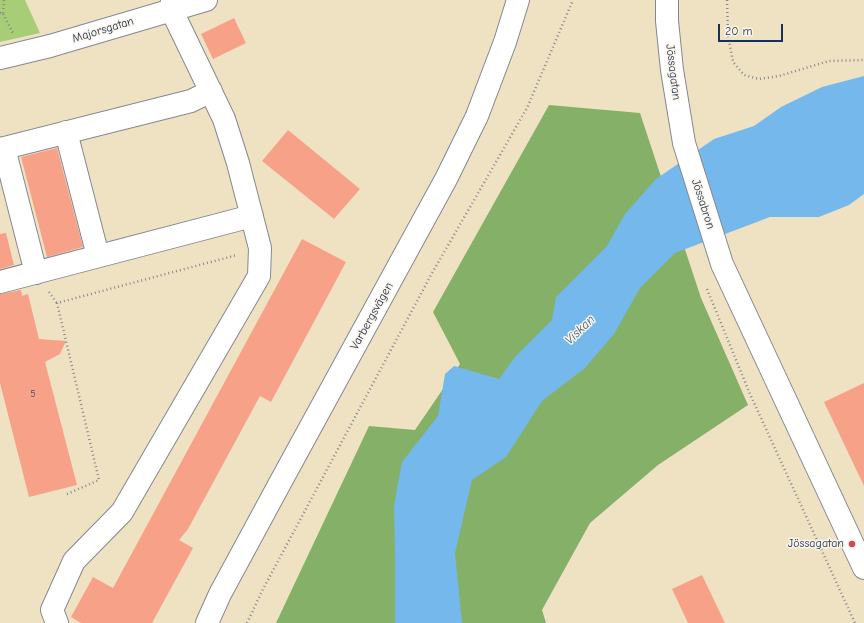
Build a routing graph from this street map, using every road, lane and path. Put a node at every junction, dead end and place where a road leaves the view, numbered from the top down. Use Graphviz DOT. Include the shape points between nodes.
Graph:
graph roads {
  1 [pos="4,0"];
  2 [pos="206,0"];
  3 [pos="518,0"];
  4 [pos="573,0"];
  5 [pos="667,0"];
  6 [pos="727,0"];
  7 [pos="172,5"];
  8 [pos="0,13"];
  9 [pos="0,58"];
  10 [pos="864,60"];
  11 [pos="211,91"];
  12 [pos="66,132"];
  13 [pos="684,143"];
  14 [pos="2,148"];
  15 [pos="252,216"];
  16 [pos="98,256"];
  17 [pos="36,272"];
  18 [pos="0,282"];
  19 [pos="705,282"];
  20 [pos="864,568"];
  21 [pos="52,619"];
  22 [pos="207,623"];
  23 [pos="247,623"];
  24 [pos="855,623"];
  1 -- 8 [label="path" via="3,14"];
  2 -- 7 [label="street, Majorsgatan"];
  3 -- 22 [label="street, Varbergsvägen" via="482,102 446,179 220,594"];
  4 -- 23 [label="path" via="527,108 396,340"];
  5 -- 13 [label="street, Jössagatan" via="672,70"];
  6 -- 10 [label="path" via="732,62 744,74 759,79 779,76 829,61"];
  7 -- 9 [label="street, Majorsgatan" via="50,46"];
  7 -- 11 [label="street"];
  11 -- 12 [label="street" via="191,101"];
  11 -- 15 [label="street" via="224,119"];
  12 -- 14 [label="street"];
  12 -- 16 [label="street"];
  13 -- 20 [label="street, Jössabron" via="722,264"];
  14 -- 17 [label="street"];
  15 -- 16 [label="street"];
  15 -- 21 [label="street" via="260,248 259,276 122,512 74,561"];
  16 -- 17 [label="street"];
  17 -- 18 [label="street"];
  19 -- 24 [label="path" via="750,394"];
}
